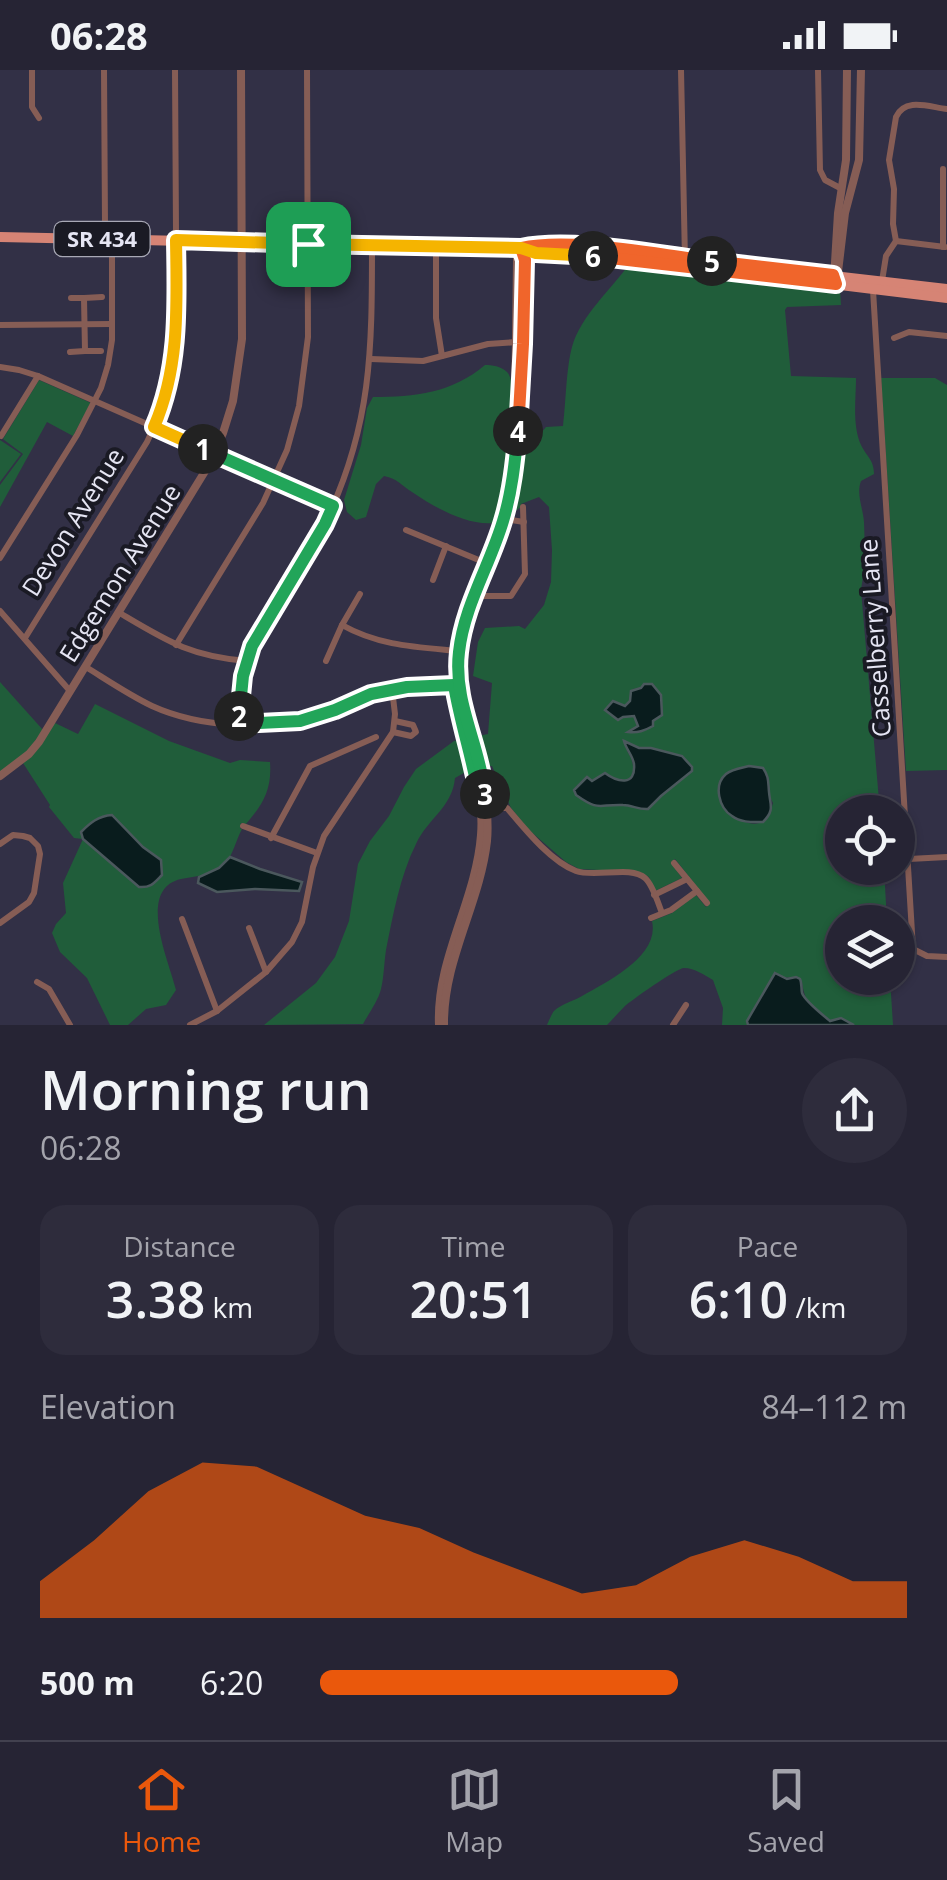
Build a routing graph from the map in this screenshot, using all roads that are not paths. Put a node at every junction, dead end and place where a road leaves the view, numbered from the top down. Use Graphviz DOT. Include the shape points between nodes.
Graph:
graph roads {
  1 [pos="32,70"];
  2 [pos="104,70"];
  3 [pos="175,70"];
  4 [pos="240,70"];
  5 [pos="307,70"];
  6 [pos="681,70"];
  7 [pos="818,70"];
  8 [pos="847,70"];
  9 [pos="862,70"];
  10 [pos="947,109"];
  11 [pos="38,118"];
  12 [pos="943,170"];
  13 [pos="843,190"];
  14 [pos="0,237"];
  15 [pos="108,239"];
  16 [pos="176,240"];
  17 [pos="896,241"];
  18 [pos="242,242"];
  19 [pos="308,244"];
  20 [pos="372,245"];
  21 [pos="436,246"];
  22 [pos="945,247"];
  23 [pos="521,248"];
  24 [pos="685,262"];
  25 [pos="729,263"];
  26 [pos="710,270"];
  27 [pos="836,278"];
  28 [pos="877,285"];
  29 [pos="947,289"];
  30 [pos="102,297"];
  31 [pos="71,298"];
  32 [pos="84,298"];
  33 [pos="947,298"];
  34 [pos="84,324"];
  35 [pos="112,324"];
  36 [pos="0,325"];
  37 [pos="947,336"];
  38 [pos="894,338"];
  39 [pos="519,342"];
  40 [pos="84,351"];
  41 [pos="101,351"];
  42 [pos="70,352"];
  43 [pos="442,356"];
  44 [pos="370,359"];
  45 [pos="0,367"];
  46 [pos="38,376"];
  47 [pos="95,401"];
  48 [pos="154,427"];
  49 [pos="2,436"];
  50 [pos="214,454"];
  51 [pos="274,480"];
  52 [pos="333,506"];
  53 [pos="523,507"];
  54 [pos="501,519"];
  55 [pos="524,522"];
  56 [pos="406,530"];
  57 [pos="446,546"];
  58 [pos="0,558"];
  59 [pos="485,562"];
  60 [pos="433,580"];
  61 [pos="360,594"];
  62 [pos="474,596"];
  63 [pos="0,612"];
  64 [pos="118,612"];
  65 [pos="342,625"];
  66 [pos="25,638"];
  67 [pos="176,645"];
  68 [pos="456,651"];
  69 [pos="247,661"];
  70 [pos="326,661"];
  71 [pos="86,666"];
  72 [pos="456,685"];
  73 [pos="392,689"];
  74 [pos="70,692"];
  75 [pos="395,721"];
  76 [pos="239,724"];
  77 [pos="393,732"];
  78 [pos="376,737"];
  79 [pos="356,747"];
  80 [pos="375,760"];
  81 [pos="0,776"];
  82 [pos="905,795"];
  83 [pos="484,808"];
  84 [pos="243,826"];
  85 [pos="272,838"];
  86 [pos="0,844"];
  87 [pos="317,854"];
  88 [pos="947,856"];
  89 [pos="915,859"];
  90 [pos="674,863"];
  91 [pos="687,879"];
  92 [pos="910,885"];
  93 [pos="696,891"];
  94 [pos="654,895"];
  95 [pos="706,903"];
  96 [pos="662,913"];
  97 [pos="651,918"];
  98 [pos="182,919"];
  99 [pos="0,923"];
  100 [pos="250,928"];
  101 [pos="947,957"];
  102 [pos="266,972"];
  103 [pos="37,982"];
  104 [pos="686,1005"];
  105 [pos="217,1011"];
  106 [pos="70,1025"];
  107 [pos="190,1025"];
  108 [pos="442,1025"];
  109 [pos="674,1025"];
  1 -- 11 [label="street"];
  2 -- 15 [label="street"];
  3 -- 16 [label="street, Devon Avenue"];
  4 -- 18 [label="street, Edgemon Avenue"];
  5 -- 19 [label="street"];
  6 -- 24 [label="street"];
  7 -- 13 [label="street" via="820,170"];
  8 -- 13 [label="street"];
  9 -- 27 [label="street" via="859,160"];
  10 -- 17 [label="street" via="908,105 896,117 889,150"];
  12 -- 22 [label="street"];
  13 -- 27 [label="street"];
  14 -- 15 [label="main road, SR 434"];
  15 -- 16 [label="main road, SR 434"];
  15 -- 35 [label="street"];
  16 -- 18 [label="main road, SR 434"];
  16 -- 48 [label="street, Devon Avenue" via="174,362"];
  17 -- 22 [label="street"];
  17 -- 28 [label="street"];
  18 -- 19 [label="main road, SR 434"];
  18 -- 50 [label="street, Edgemon Avenue" via="239,372"];
  19 -- 20 [label="main road, SR 434"];
  19 -- 51 [label="street" via="303,386"];
  20 -- 21 [label="main road, SR 434"];
  20 -- 44 [label="street"];
  21 -- 23 [label="main road, SR 434"];
  21 -- 43 [label="street"];
  23 -- 24 [label="main road, SR 434"];
  23 -- 39 [label="street"];
  24 -- 25 [label="main road, SR 434"];
  24 -- 26 [label="main road, SR 434"];
  25 -- 26 [label="main road"];
  25 -- 27 [label="main road, SR 434"];
  26 -- 27 [label="main road, SR 434"];
  27 -- 28 [label="main road, SR 434"];
  28 -- 29 [label="main road, SR 434"];
  28 -- 33 [label="main road, SR 434"];
  28 -- 82 [label="street, Casselberry Lane"];
  30 -- 32 [label="street"];
  31 -- 32 [label="street"];
  32 -- 34 [label="street"];
  34 -- 35 [label="street"];
  34 -- 36 [label="street"];
  34 -- 40 [label="street"];
  35 -- 47 [label="street"];
  37 -- 38 [label="street" via="909,332"];
  39 -- 43 [label="street"];
  39 -- 54 [label="street"];
  40 -- 41 [label="street"];
  40 -- 42 [label="street"];
  43 -- 44 [label="street"];
  44 -- 52 [label="street" via="356,442"];
  45 -- 46 [label="street"];
  46 -- 47 [label="street"];
  46 -- 49 [label="street"];
  47 -- 48 [label="street"];
  47 -- 58 [label="street"];
  48 -- 50 [label="street"];
  48 -- 66 [label="street, Devon Avenue"];
  50 -- 51 [label="street"];
  50 -- 64 [label="street, Edgemon Avenue"];
  51 -- 52 [label="street"];
  51 -- 67 [label="street"];
  52 -- 69 [label="street"];
  53 -- 55 [label="street"];
  54 -- 55 [label="street"];
  54 -- 59 [label="street"];
  55 -- 62 [label="street" via="525,574 513,594"];
  56 -- 57 [label="street"];
  57 -- 59 [label="street"];
  57 -- 60 [label="street"];
  59 -- 62 [label="street"];
  59 -- 68 [label="street" via="461,617"];
  61 -- 65 [label="street"];
  62 -- 68 [label="street"];
  63 -- 66 [label="street"];
  64 -- 67 [label="street"];
  64 -- 71 [label="street, Edgemon Avenue"];
  65 -- 68 [label="street" via="382,642"];
  65 -- 70 [label="street"];
  66 -- 74 [label="street"];
  67 -- 69 [label="street"];
  68 -- 72 [label="street"];
  69 -- 76 [label="street"];
  71 -- 74 [label="street, Edgemon Avenue"];
  71 -- 76 [label="street" via="175,715"];
  72 -- 73 [label="street"];
  72 -- 83 [label="street"];
  73 -- 75 [label="street"];
  73 -- 76 [label="street" via="300,721"];
  74 -- 81 [label="street, Edgemon Avenue" via="28,754"];
  75 -- 77 [label="street"];
  75 -- 77 [label="street" via="416,732"];
  77 -- 80 [label="street"];
  78 -- 79 [label="street"];
  79 -- 80 [label="street"];
  79 -- 85 [label="street" via="310,766"];
  80 -- 87 [label="street"];
  83 -- 94 [label="street" via="507,808 578,872 639,874"];
  83 -- 108 [label="street" via="479,852 444,969"];
  84 -- 85 [label="street"];
  85 -- 87 [label="street"];
  86 -- 99 [label="street" via="23,836 40,854 29,902"];
  87 -- 102 [label="street" via="302,922"];
  88 -- 89 [label="street"];
  90 -- 91 [label="street"];
  91 -- 93 [label="street"];
  91 -- 94 [label="street"];
  92 -- 101 [label="street, Casselberry Lane" via="914,949"];
  93 -- 95 [label="street"];
  93 -- 96 [label="street"];
  94 -- 96 [label="street"];
  96 -- 97 [label="street"];
  98 -- 105 [label="street"];
  100 -- 102 [label="street"];
  102 -- 105 [label="street"];
  103 -- 106 [label="street" via="49,989"];
  104 -- 109 [label="street"];
  105 -- 107 [label="street"];
}
